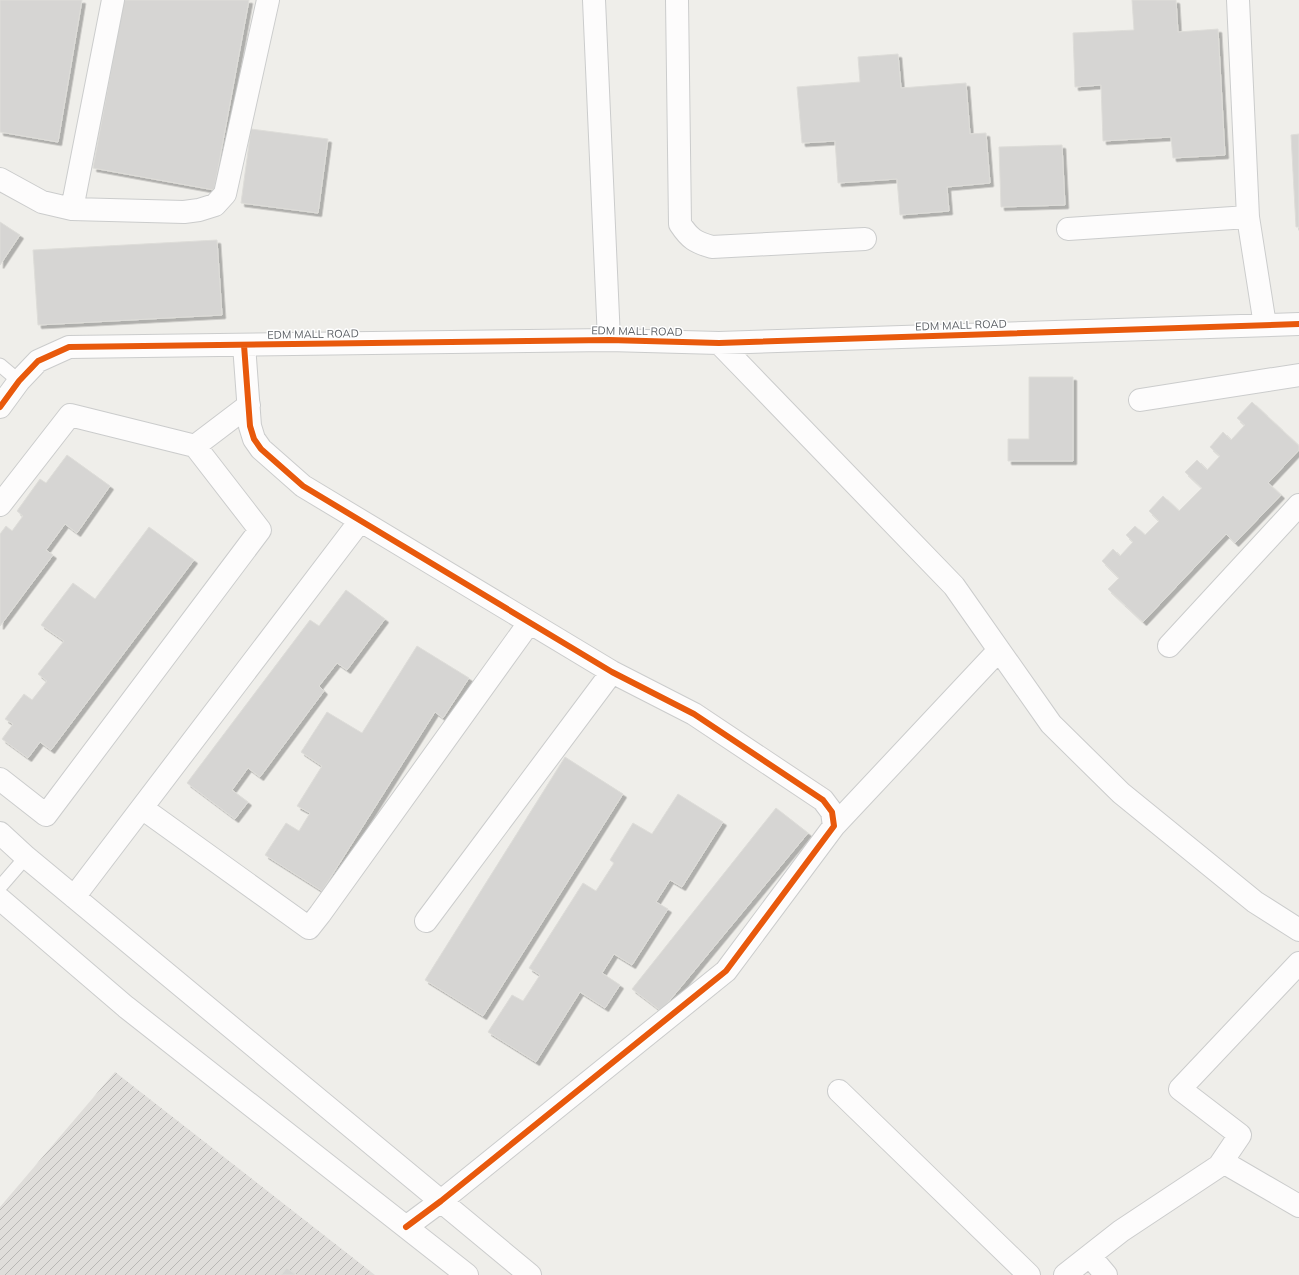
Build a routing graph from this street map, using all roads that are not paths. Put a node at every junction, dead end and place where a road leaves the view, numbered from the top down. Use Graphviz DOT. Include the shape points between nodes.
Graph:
graph roads {
  1 [pos="113,0"];
  2 [pos="268,0"];
  3 [pos="594,0"];
  4 [pos="677,0"];
  5 [pos="1238,0"];
  6 [pos="0,179"];
  7 [pos="72,209"];
  8 [pos="1248,217"];
  9 [pos="1068,229"];
  10 [pos="865,239"];
  11 [pos="1299,324"];
  12 [pos="1265,325"];
  13 [pos="609,340"];
  14 [pos="719,343"];
  15 [pos="244,345"];
  16 [pos="0,365"];
  17 [pos="1299,375"];
  18 [pos="19,381"];
  19 [pos="1140,400"];
  20 [pos="249,405"];
  21 [pos="0,408"];
  22 [pos="195,446"];
  23 [pos="0,505"];
  24 [pos="1299,505"];
  25 [pos="360,521"];
  26 [pos="529,623"];
  27 [pos="1169,646"];
  28 [pos="999,650"];
  29 [pos="612,672"];
  30 [pos="0,779"];
  31 [pos="142,808"];
  32 [pos="834,826"];
  33 [pos="0,833"];
  34 [pos="26,857"];
  35 [pos="0,887"];
  36 [pos="74,897"];
  37 [pos="0,899"];
  38 [pos="426,921"];
  39 [pos="1299,930"];
  40 [pos="1299,963"];
  41 [pos="839,1090"];
  42 [pos="1219,1166"];
  43 [pos="441,1201"];
  44 [pos="1299,1206"];
  45 [pos="406,1227"];
  46 [pos="1090,1256"];
  47 [pos="467,1275"];
  48 [pos="530,1275"];
  49 [pos="1029,1275"];
  50 [pos="1065,1275"];
  51 [pos="1106,1275"];
  1 -- 7 [label="street"];
  2 -- 7 [label="street" via="225,194 215,205 184,212"];
  3 -- 13 [label="street"];
  4 -- 10 [label="street" via="680,224 688,235 700,243 712,246"];
  5 -- 8 [label="street"];
  6 -- 7 [label="street" via="42,202"];
  8 -- 9 [label="street"];
  8 -- 12 [label="street"];
  11 -- 12 [label="street, EDM MALL ROAD"];
  12 -- 14 [label="street, EDM MALL ROAD"];
  13 -- 14 [label="street, EDM MALL ROAD"];
  13 -- 15 [label="street, EDM MALL ROAD"];
  14 -- 28 [label="street" via="954,586"];
  15 -- 18 [label="street, EDM MALL ROAD" via="69,347 38,361"];
  15 -- 20 [label="street"];
  16 -- 18 [label="lane"];
  17 -- 19 [label="street"];
  18 -- 21 [label="street, EDM MALL ROAD"];
  20 -- 22 [label="street"];
  20 -- 25 [label="street" via="250,426 254,439 261,448 302,486"];
  22 -- 23 [label="street" via="70,415"];
  22 -- 30 [label="street" via="260,530 46,815"];
  24 -- 27 [label="street"];
  25 -- 26 [label="street"];
  25 -- 31 [label="street"];
  26 -- 29 [label="street"];
  26 -- 31 [label="street" via="309,928"];
  28 -- 32 [label="street"];
  28 -- 39 [label="street" via="1051,724 1121,793 1255,902"];
  29 -- 32 [label="street" via="694,714 823,800 832,812"];
  29 -- 38 [label="street"];
  31 -- 36 [label="street"];
  32 -- 43 [label="street" via="726,970"];
  33 -- 34 [label="street"];
  34 -- 35 [label="lane"];
  34 -- 36 [label="street"];
  36 -- 43 [label="street"];
  37 -- 45 [label="street" via="126,1007"];
  40 -- 42 [label="street" via="1180,1089 1240,1135"];
  41 -- 49 [label="street"];
  42 -- 44 [label="street" via="1230,1166"];
  42 -- 46 [label="street" via="1121,1231"];
  43 -- 45 [label="street"];
  43 -- 48 [label="street"];
  45 -- 47 [label="street"];
  46 -- 50 [label="street"];
  46 -- 51 [label="street"];
}
